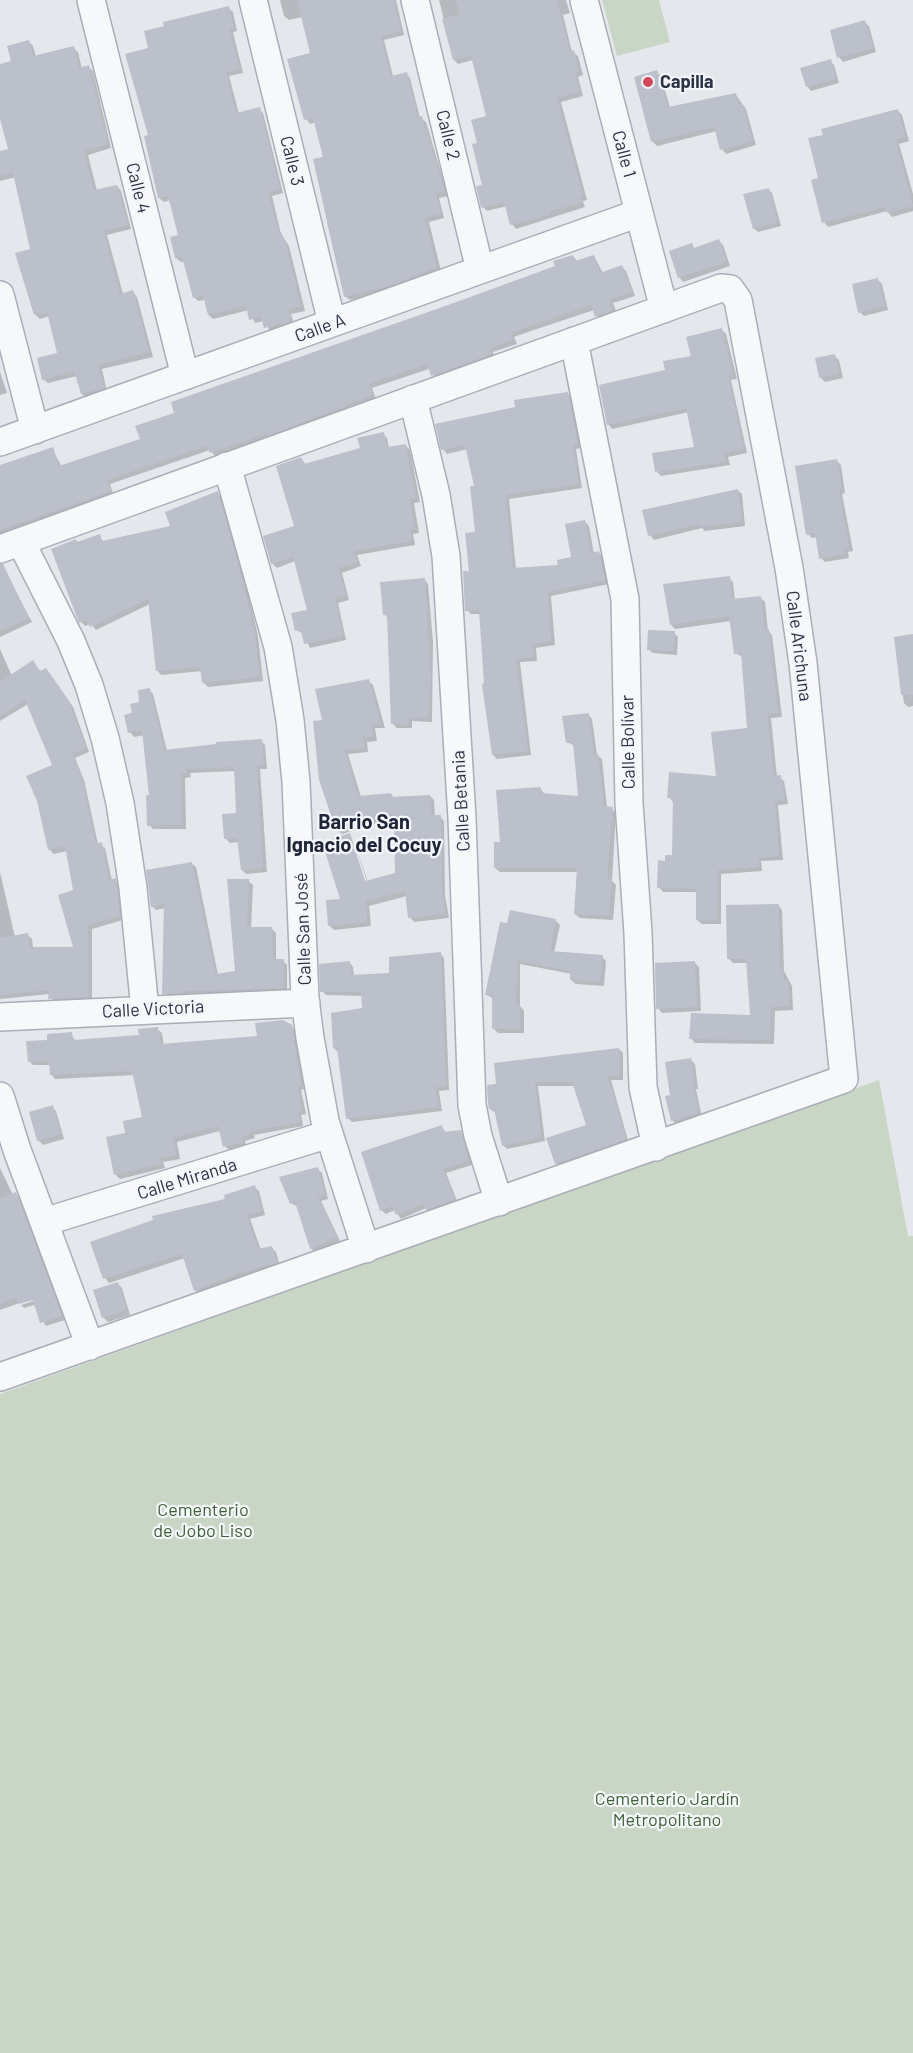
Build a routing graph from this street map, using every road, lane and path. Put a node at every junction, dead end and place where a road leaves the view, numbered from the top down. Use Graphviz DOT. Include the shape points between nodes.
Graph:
graph roads {
  1 [pos="91,0"];
  2 [pos="253,0"];
  3 [pos="415,0"];
  4 [pos="584,0"];
  5 [pos="639,213"];
  6 [pos="480,270"];
  7 [pos="0,295"];
  8 [pos="664,309"];
  9 [pos="332,323"];
  10 [pos="574,341"];
  11 [pos="185,376"];
  12 [pos="412,399"];
  13 [pos="35,430"];
  14 [pos="0,442"];
  15 [pos="227,466"];
  16 [pos="10,545"];
  17 [pos="306,1003"];
  18 [pos="145,1010"];
  19 [pos="0,1017"];
  20 [pos="0,1096"];
  21 [pos="329,1134"];
  22 [pos="656,1147"];
  23 [pos="499,1202"];
  24 [pos="44,1222"];
  25 [pos="366,1249"];
  26 [pos="90,1346"];
  27 [pos="0,1377"];
  1 -- 11 [label="street, Calle 4"];
  2 -- 9 [label="street, Calle 3"];
  3 -- 6 [label="street, Calle 2"];
  4 -- 5 [label="street, Calle 1"];
  5 -- 6 [label="street, Calle A"];
  5 -- 8 [label="street, Calle 1"];
  6 -- 9 [label="street, Calle A"];
  7 -- 13 [label="street"];
  8 -- 10 [label="street"];
  8 -- 22 [label="street, Calle Arichuna" via="721,288 730,289 738,300 803,663 844,1079"];
  9 -- 11 [label="street, Calle A"];
  10 -- 12 [label="street"];
  10 -- 22 [label="street, Calle Bolívar" via="626,599 629,803 644,1087"];
  11 -- 13 [label="street, Calle A"];
  12 -- 15 [label="street"];
  12 -- 23 [label="street, Calle Betania" via="447,556 462,818 471,1087 478,1136"];
  13 -- 14 [label="street, Calle A"];
  15 -- 16 [label="street"];
  15 -- 17 [label="street, Calle San José" via="278,647 290,720"];
  16 -- 18 [label="street" via="71,641 105,738 133,888"];
  17 -- 18 [label="street, Calle Victoria"];
  17 -- 21 [label="street, Calle San José"];
  18 -- 19 [label="street, Calle Victoria"];
  20 -- 24 [label="street"];
  21 -- 24 [label="street, Calle Miranda"];
  21 -- 25 [label="street, Calle San José"];
  22 -- 23 [label="street"];
  23 -- 25 [label="street"];
  24 -- 26 [label="street"];
  25 -- 26 [label="street"];
  26 -- 27 [label="street"];
}
